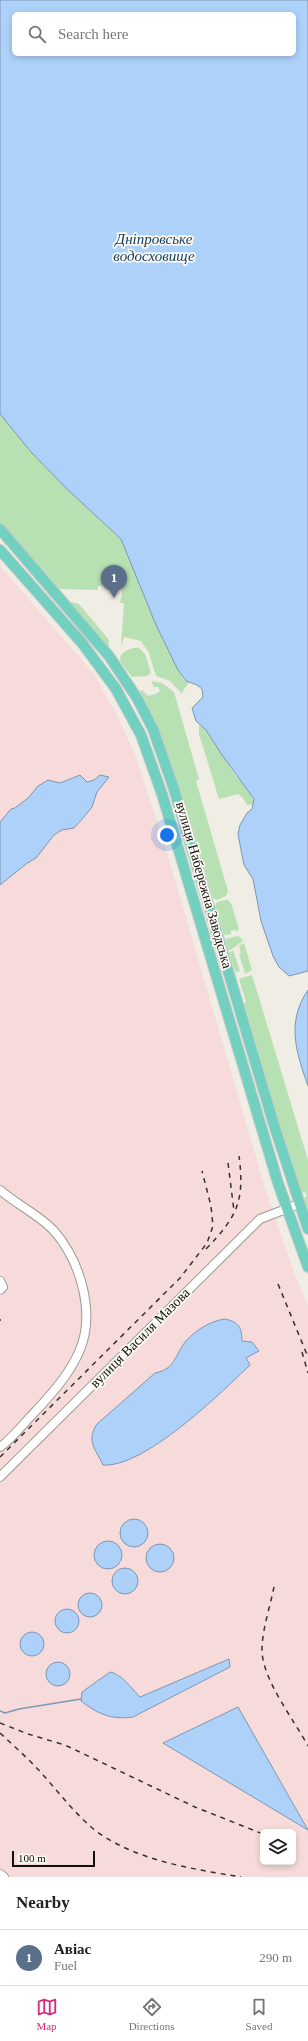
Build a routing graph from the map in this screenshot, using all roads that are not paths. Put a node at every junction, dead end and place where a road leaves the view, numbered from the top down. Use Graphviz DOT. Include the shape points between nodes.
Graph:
graph roads {
  1 [pos="0,529"];
  2 [pos="0,550"];
  3 [pos="0,1190"];
  4 [pos="300,1204"];
  5 [pos="286,1208"];
  6 [pos="308,1229"];
  7 [pos="308,1268"];
  8 [pos="0,1281"];
  9 [pos="0,1290"];
  10 [pos="0,1447"];
  11 [pos="0,1477"];
  12 [pos="0,1874"];
  13 [pos="4,1877"];
  1 -- 4 [label="main road, вулиця Набережна Заводська" via="109,656 128,682 153,729 174,789 276,1133"];
  2 -- 5 [label="main road, вулиця Набережна Заводська" via="99,664 141,735 162,794"];
  3 -- 10 [label="street" via="43,1221 68,1249 78,1270 84,1296 86,1326 79,1351 67,1374 39,1408"];
  4 -- 5 [label="street, вулиця Василя Мазова"];
  4 -- 6 [label="main road, вулиця Набережна Заводська"];
  5 -- 7 [label="main road, вулиця Набережна Заводська"];
  5 -- 11 [label="street, вулиця Василя Мазова" via="260,1219"];
  8 -- 9 [label="street" via="3,1287"];
  12 -- 13 [label="street"];
}
